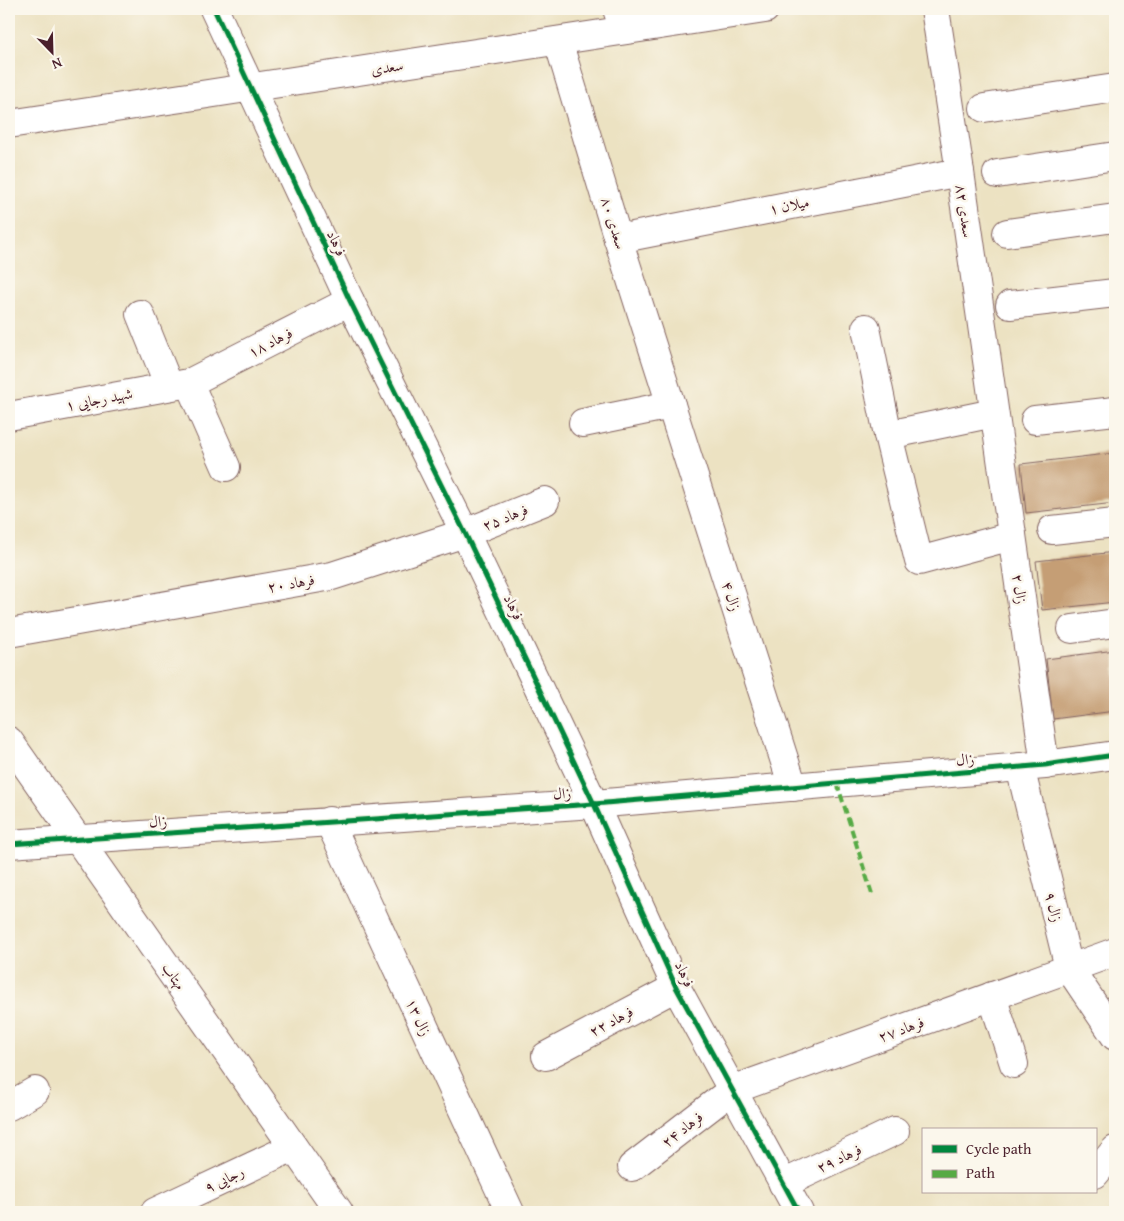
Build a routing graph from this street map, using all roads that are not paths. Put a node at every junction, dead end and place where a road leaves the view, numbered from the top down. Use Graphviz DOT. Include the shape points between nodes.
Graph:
graph roads {
  1 [pos="214,9"];
  2 [pos="766,9"];
  3 [pos="935,9"];
  4 [pos="621,19"];
  5 [pos="558,41"];
  6 [pos="252,88"];
  7 [pos="1115,88"];
  8 [pos="984,108"];
  9 [pos="9,124"];
  10 [pos="1115,156"];
  11 [pos="960,172"];
  12 [pos="997,174"];
  13 [pos="1115,218"];
  14 [pos="1007,233"];
  15 [pos="618,238"];
  16 [pos="1115,293"];
  17 [pos="350,301"];
  18 [pos="1010,305"];
  19 [pos="140,314"];
  20 [pos="866,328"];
  21 [pos="179,384"];
  22 [pos="671,405"];
  23 [pos="1115,411"];
  24 [pos="994,413"];
  25 [pos="9,416"];
  26 [pos="1035,420"];
  27 [pos="583,423"];
  28 [pos="888,436"];
  29 [pos="226,467"];
  30 [pos="546,501"];
  31 [pos="1115,523"];
  32 [pos="1052,530"];
  33 [pos="465,533"];
  34 [pos="1012,536"];
  35 [pos="1115,623"];
  36 [pos="1072,629"];
  37 [pos="9,633"];
  38 [pos="9,740"];
  39 [pos="1115,756"];
  40 [pos="1033,766"];
  41 [pos="793,787"];
  42 [pos="594,804"];
  43 [pos="329,822"];
  44 [pos="78,839"];
  45 [pos="9,844"];
  46 [pos="1115,952"];
  47 [pos="1069,968"];
  48 [pos="676,987"];
  49 [pos="992,996"];
  50 [pos="1115,1036"];
  51 [pos="546,1056"];
  52 [pos="1014,1064"];
  53 [pos="732,1090"];
  54 [pos="35,1091"];
  55 [pos="9,1106"];
  56 [pos="895,1131"];
  57 [pos="293,1146"];
  58 [pos="1115,1150"];
  59 [pos="632,1167"];
  60 [pos="1096,1173"];
  61 [pos="783,1184"];
  62 [pos="155,1212"];
  63 [pos="339,1212"];
  64 [pos="510,1212"];
  65 [pos="799,1212"];
  1 -- 6 [label="street, فرهاد"];
  2 -- 4 [label="street, سعدی"];
  3 -- 11 [label="street, سعدی ۸۲"];
  4 -- 5 [label="street, سعدی"];
  5 -- 6 [label="street, سعدی"];
  5 -- 15 [label="street, سعدی ۸۰"];
  6 -- 9 [label="street, سعدی"];
  6 -- 17 [label="street, فرهاد"];
  7 -- 8 [label="street"];
  10 -- 12 [label="street"];
  11 -- 15 [label="street, میلان ۱"];
  11 -- 24 [label="street, سعدی ۸۲"];
  13 -- 14 [label="street"];
  15 -- 22 [label="street, سعدی ۸۰"];
  16 -- 18 [label="street"];
  17 -- 21 [label="street, فرهاد ۱۸"];
  17 -- 33 [label="street, فرهاد"];
  19 -- 21 [label="street"];
  20 -- 28 [label="street"];
  21 -- 25 [label="street, شهید رجایی ۱"];
  21 -- 29 [label="street"];
  22 -- 27 [label="street"];
  22 -- 41 [label="street, زال ۴"];
  23 -- 26 [label="street"];
  24 -- 28 [label="street"];
  24 -- 34 [label="street, زال ۲"];
  28 -- 34 [label="street" via="919,561"];
  30 -- 33 [label="street, فرهاد ۲۵"];
  31 -- 32 [label="street"];
  33 -- 37 [label="street, فرهاد ۲۰" via="332,576"];
  33 -- 42 [label="street, فرهاد"];
  34 -- 40 [label="street, زال ۲"];
  35 -- 36 [label="street"];
  38 -- 44 [label="street, مهتاب"];
  39 -- 40 [label="street, زال"];
  40 -- 41 [label="street, زال"];
  40 -- 47 [label="street, زال ۹"];
  41 -- 42 [label="street, زال"];
  42 -- 43 [label="street, زال"];
  42 -- 48 [label="street, فرهاد"];
  43 -- 44 [label="street, زال"];
  43 -- 64 [label="street, زال ۱۳"];
  44 -- 45 [label="street, زال"];
  44 -- 57 [label="street, مهتاب"];
  46 -- 47 [label="street, فرهاد ۲۷"];
  47 -- 49 [label="street, فرهاد ۲۷"];
  47 -- 50 [label="street, زال ۹"];
  48 -- 51 [label="street, فرهاد ۲۲"];
  48 -- 53 [label="street, فرهاد"];
  49 -- 52 [label="street"];
  49 -- 53 [label="street, فرهاد ۲۷"];
  53 -- 59 [label="street, فرهاد ۲۴"];
  53 -- 61 [label="street, فرهاد"];
  54 -- 55 [label="street"];
  56 -- 61 [label="street, فرهاد ۲۹"];
  57 -- 62 [label="street, رجایی ۹"];
  57 -- 63 [label="street, مهتاب"];
  58 -- 60 [label="street"];
  61 -- 65 [label="street, فرهاد"];
}
